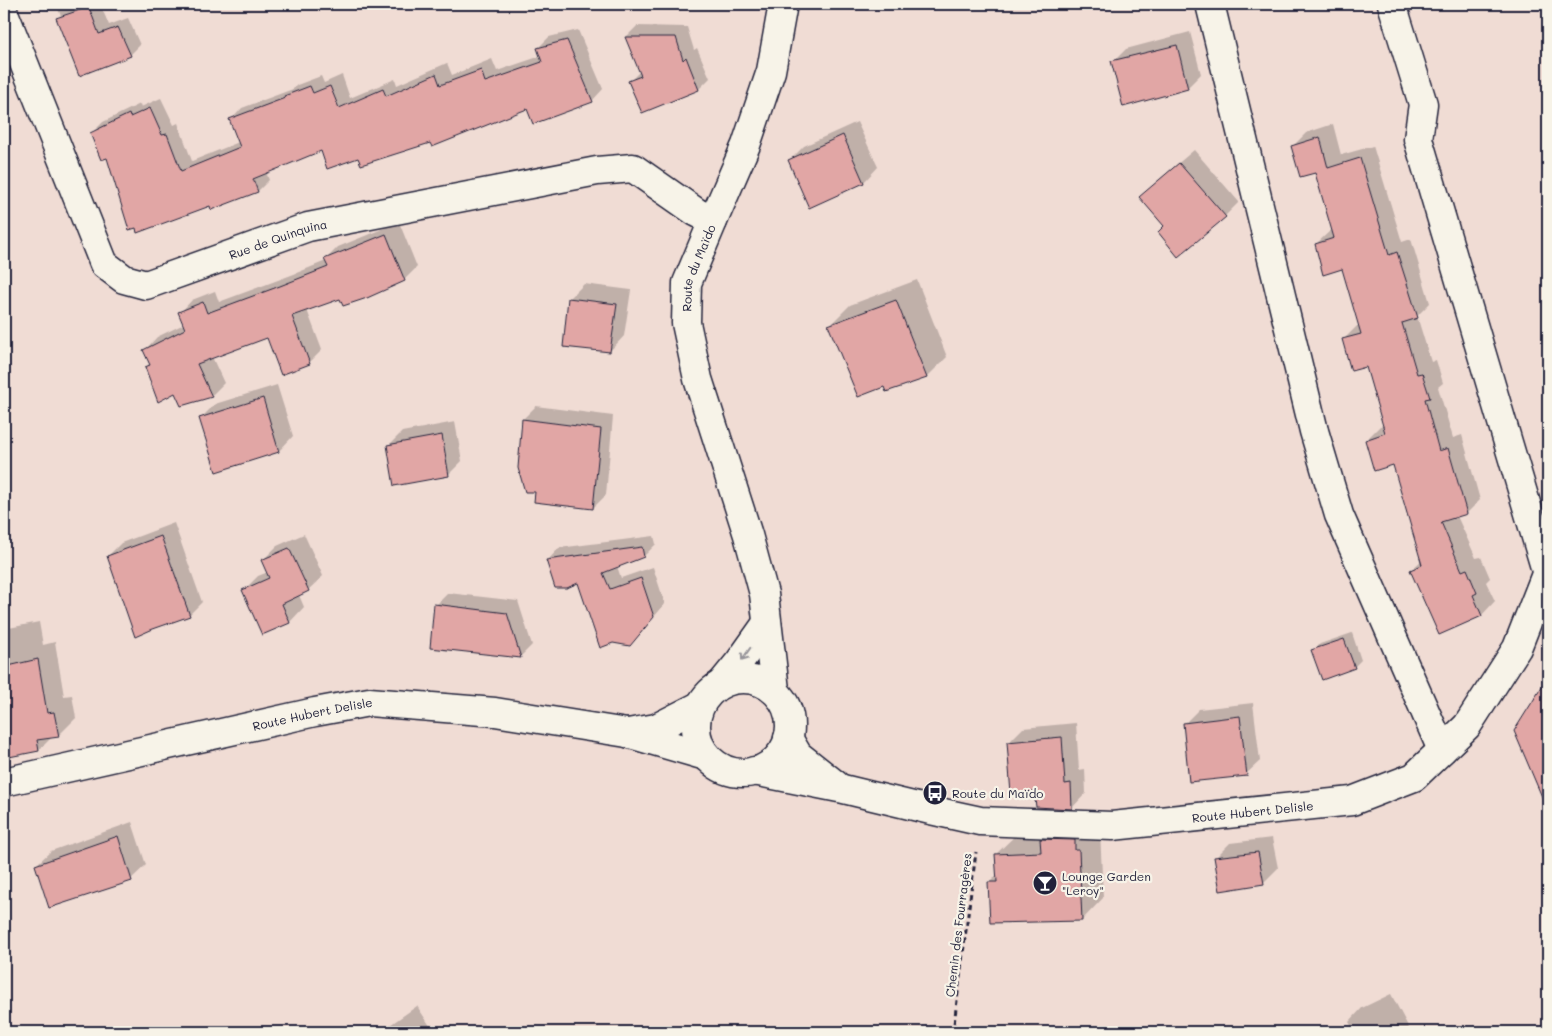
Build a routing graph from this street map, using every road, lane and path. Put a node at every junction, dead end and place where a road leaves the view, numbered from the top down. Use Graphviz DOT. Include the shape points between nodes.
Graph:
graph roads {
  1 [pos="783,4"];
  2 [pos="1210,4"];
  3 [pos="1392,4"];
  4 [pos="4,13"];
  5 [pos="713,220"];
  6 [pos="1548,572"];
  7 [pos="767,623"];
  8 [pos="722,683"];
  9 [pos="774,690"];
  10 [pos="699,706"];
  11 [pos="627,733"];
  12 [pos="788,738"];
  13 [pos="1442,750"];
  14 [pos="706,756"];
  15 [pos="754,771"];
  16 [pos="4,782"];
  17 [pos="839,788"];
  18 [pos="980,820"];
  19 [pos="953,1032"];
  1 -- 5 [label="street, Route du Maïdo" via="771,71 746,145"];
  2 -- 13 [label="street" via="1314,430 1339,515"];
  3 -- 6 [label="street" via="1423,104 1418,139"];
  4 -- 5 [label="street, Rue de Quinquina" via="104,264 124,279 146,284 308,227 597,171 633,168 696,212"];
  5 -- 7 [label="street, Route du Maïdo" via="687,283 686,323 698,379 764,594"];
  6 -- 13 [label="street, Route Hubert Delisle" via="1517,648 1467,726"];
  7 -- 8 [label="street, one-way"];
  7 -- 9 [label="street, Route du Maïdo"];
  8 -- 9 [label="street" via="749,678"];
  8 -- 10 [label="street" via="708,692"];
  9 -- 12 [label="street" via="785,704 790,721"];
  10 -- 11 [label="street, Route Hubert Delisle" via="656,728"];
  10 -- 14 [label="street" via="698,740"];
  11 -- 14 [label="street, Route Hubert Delisle"];
  11 -- 16 [label="street, Route Hubert Delisle" via="495,712 369,702"];
  12 -- 15 [label="street" via="781,753 769,765"];
  12 -- 17 [label="street, Route Hubert Delisle" via="798,755"];
  13 -- 18 [label="street, Route Hubert Delisle" via="1414,777 1352,801 1112,826"];
  14 -- 15 [label="street" via="720,767 736,772"];
  15 -- 17 [label="street, Route Hubert Delisle"];
  17 -- 18 [label="street, Route Hubert Delisle"];
  18 -- 19 [label="path, Chemin des Fourragères"];
}
